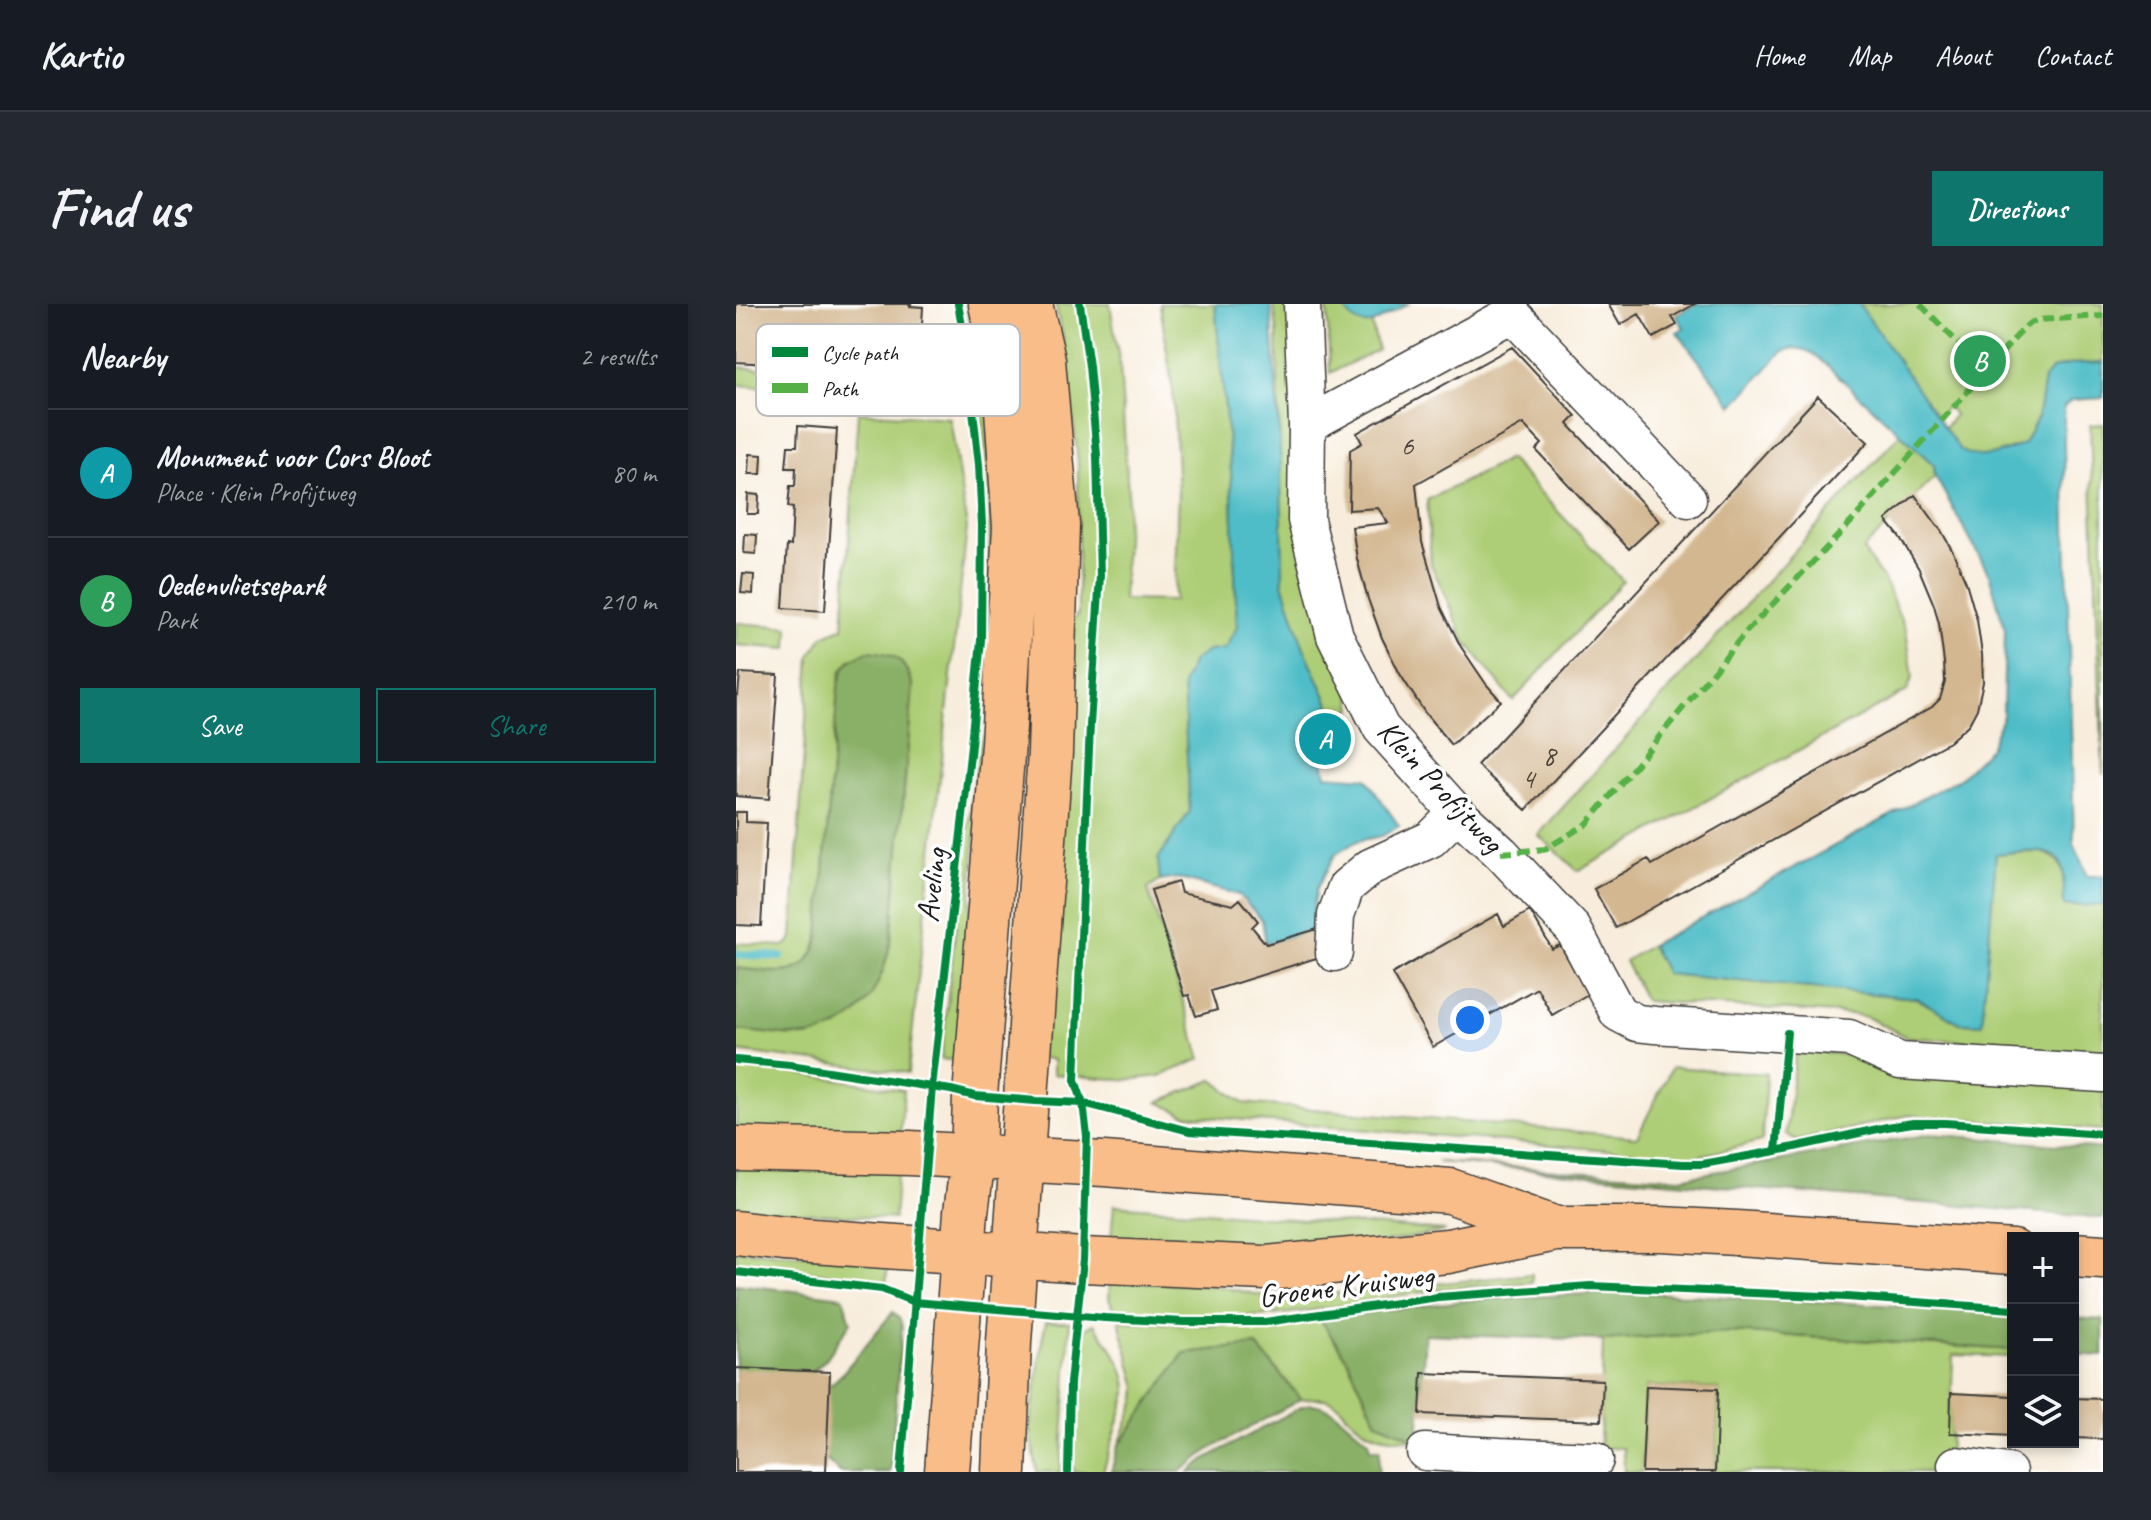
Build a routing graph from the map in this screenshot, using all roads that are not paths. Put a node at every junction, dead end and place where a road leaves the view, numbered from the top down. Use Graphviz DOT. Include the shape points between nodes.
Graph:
graph roads {
  1 [pos="991,304"];
  2 [pos="1030,304"];
  3 [pos="1302,304"];
  4 [pos="995,324"];
  5 [pos="1007,416"];
  6 [pos="1307,425"];
  7 [pos="1688,499"];
  8 [pos="1457,813"];
  9 [pos="1334,953"];
  10 [pos="2103,1074"];
  11 [pos="736,1149"];
  12 [pos="973,1158"];
  13 [pos="1023,1160"];
  14 [pos="1556,1229"];
  15 [pos="736,1233"];
  16 [pos="963,1251"];
  17 [pos="2007,1252"];
  18 [pos="2079,1255"];
  19 [pos="1015,1256"];
  20 [pos="2103,1257"];
  21 [pos="1425,1452"];
  22 [pos="1595,1460"];
  23 [pos="1498,1464"];
  24 [pos="1956,1465"];
  25 [pos="947,1472"];
  26 [pos="1004,1472"];
  27 [pos="2008,1472"];
  1 -- 4 [label="main road, Aveling"];
  2 -- 13 [label="main road" via="1043,360 1057,525 1050,753"];
  3 -- 6 [label="street, Klein Profijtweg"];
  5 -- 12 [label="main road, Aveling" via="1015,527"];
  6 -- 7 [label="street" via="1512,314"];
  6 -- 8 [label="street, Klein Profijtweg" via="1306,520 1335,636 1381,728"];
  8 -- 9 [label="street" via="1431,839 1370,867 1346,887 1336,915"];
  8 -- 10 [label="street, Klein Profijtweg" via="1573,929 1618,1013 1637,1023 1849,1038 1900,1061"];
  11 -- 12 [label="main road, Groene Kruisweg"];
  12 -- 13 [label="main road, Groene Kruisweg"];
  12 -- 16 [label="main road, Aveling"];
  13 -- 14 [label="main road, Groene Kruisweg" via="1450,1191"];
  13 -- 19 [label="main road"];
  14 -- 17 [label="main road, Groene Kruisweg" via="1721,1232"];
  14 -- 19 [label="main road, Groene Kruisweg" via="1448,1251 1266,1268"];
  15 -- 16 [label="main road, Groene Kruisweg"];
  16 -- 19 [label="main road, Groene Kruisweg"];
  16 -- 25 [label="main road, Aveling"];
  18 -- 20 [label="main road"];
  19 -- 26 [label="main road"];
  21 -- 23 [label="street"];
  22 -- 23 [label="street"];
  24 -- 27 [label="street"];
}
